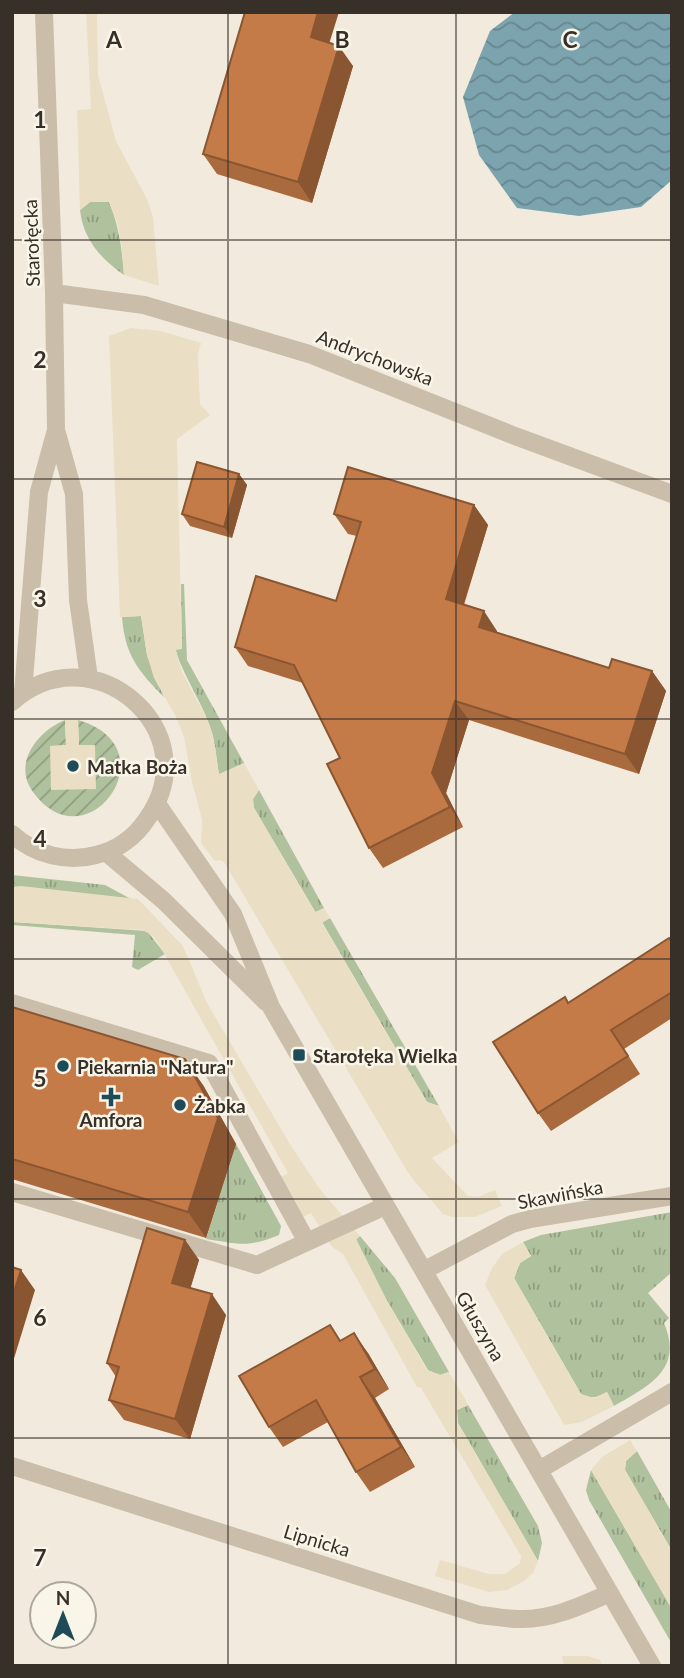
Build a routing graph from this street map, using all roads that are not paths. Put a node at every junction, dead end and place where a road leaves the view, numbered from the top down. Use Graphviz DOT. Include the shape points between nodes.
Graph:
graph roads {
  1 [pos="44,12"];
  2 [pos="54,293"];
  3 [pos="56,429"];
  4 [pos="672,494"];
  5 [pos="89,678"];
  6 [pos="18,697"];
  7 [pos="158,805"];
  8 [pos="13,836"];
  9 [pos="107,853"];
  10 [pos="12,1003"];
  11 [pos="271,1007"];
  12 [pos="12,1192"];
  13 [pos="672,1196"];
  14 [pos="385,1206"];
  15 [pos="307,1242"];
  16 [pos="425,1269"];
  17 [pos="672,1392"];
  18 [pos="12,1466"];
  19 [pos="539,1470"];
  20 [pos="610,1593"];
  21 [pos="652,1666"];
  1 -- 2 [label="street, Starołęcka"];
  2 -- 3 [label="street, Starołęcka"];
  2 -- 4 [label="street, Andrychowska" via="144,305 309,354"];
  3 -- 5 [label="street, Starołęcka" via="74,494 78,600"];
  3 -- 6 [label="street, Starołęcka" via="39,492"];
  5 -- 6 [label="street" via="54,679"];
  5 -- 7 [label="street" via="138,702 154,724 164,750 165,778"];
  7 -- 9 [label="street" via="137,834"];
  7 -- 11 [label="street, Głuszyna" via="233,914"];
  8 -- 9 [label="street" via="58,857 82,859"];
  9 -- 11 [label="street, Głuszyna" via="164,901"];
  10 -- 15 [label="street" via="209,1063"];
  11 -- 14 [label="street, Głuszyna"];
  12 -- 15 [label="street" via="257,1265"];
  13 -- 16 [label="street, Skawińska" via="513,1224"];
  14 -- 15 [label="street"];
  14 -- 16 [label="street, Głuszyna"];
  16 -- 19 [label="street, Głuszyna"];
  17 -- 19 [label="street"];
  18 -- 20 [label="street, Lipnicka" via="480,1615 538,1618 570,1611"];
  19 -- 20 [label="street, Głuszyna"];
  20 -- 21 [label="street, Głuszyna"];
}
